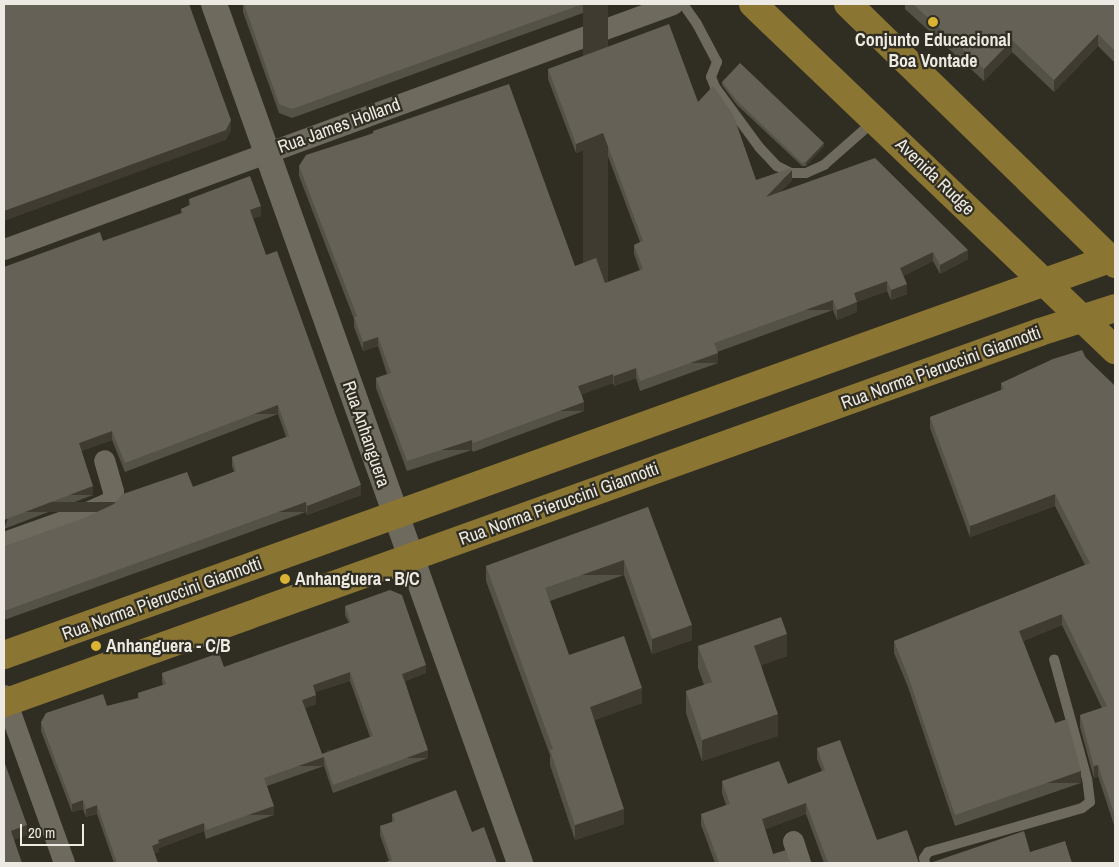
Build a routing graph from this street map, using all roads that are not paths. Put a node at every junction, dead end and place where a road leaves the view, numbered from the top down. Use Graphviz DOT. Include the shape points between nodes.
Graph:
graph roads {
  1 [pos="214,4"];
  2 [pos="674,4"];
  3 [pos="683,4"];
  4 [pos="753,4"];
  5 [pos="848,4"];
  6 [pos="875,120"];
  7 [pos="267,152"];
  8 [pos="4,249"];
  9 [pos="1114,260"];
  10 [pos="1046,283"];
  11 [pos="1115,308"];
  12 [pos="1082,318"];
  13 [pos="1115,350"];
  14 [pos="104,460"];
  15 [pos="395,516"];
  16 [pos="4,542"];
  17 [pos="410,558"];
  18 [pos="4,656"];
  19 [pos="1054,659"];
  20 [pos="5,700"];
  21 [pos="793,841"];
  22 [pos="64,863"];
  23 [pos="520,863"];
  24 [pos="800,863"];
  25 [pos="924,863"];
  1 -- 7 [label="street, Rua Anhanguera"];
  2 -- 7 [label="street, Rua James Holland"];
  3 -- 6 [label="lane" via="717,62 712,77 715,87 777,166 791,172 806,173 824,165"];
  4 -- 6 [label="main road, Avenida Rudge"];
  5 -- 9 [label="main road"];
  6 -- 10 [label="main road, Avenida Rudge"];
  7 -- 8 [label="street, Rua James Holland"];
  7 -- 15 [label="street, Rua Anhanguera"];
  9 -- 10 [label="main road, Rua Norma Pieruccini Giannotti"];
  10 -- 12 [label="main road, Avenida Rudge"];
  10 -- 15 [label="main road, Rua Norma Pieruccini Giannotti"];
  11 -- 12 [label="main road, Rua Norma Pieruccini Giannotti"];
  12 -- 13 [label="main road, Avenida Rudge"];
  12 -- 17 [label="main road, Rua Norma Pieruccini Giannotti"];
  14 -- 16 [label="street" via="113,491 109,502"];
  15 -- 17 [label="street, Rua Anhanguera"];
  15 -- 18 [label="main road, Rua Norma Pieruccini Giannotti"];
  17 -- 20 [label="main road, Rua Norma Pieruccini Giannotti"];
  17 -- 23 [label="street, Rua Anhanguera"];
  19 -- 25 [label="lane" via="1087,779 1090,802 1082,808 928,852"];
  20 -- 22 [label="street"];
  21 -- 24 [label="street"];
}
